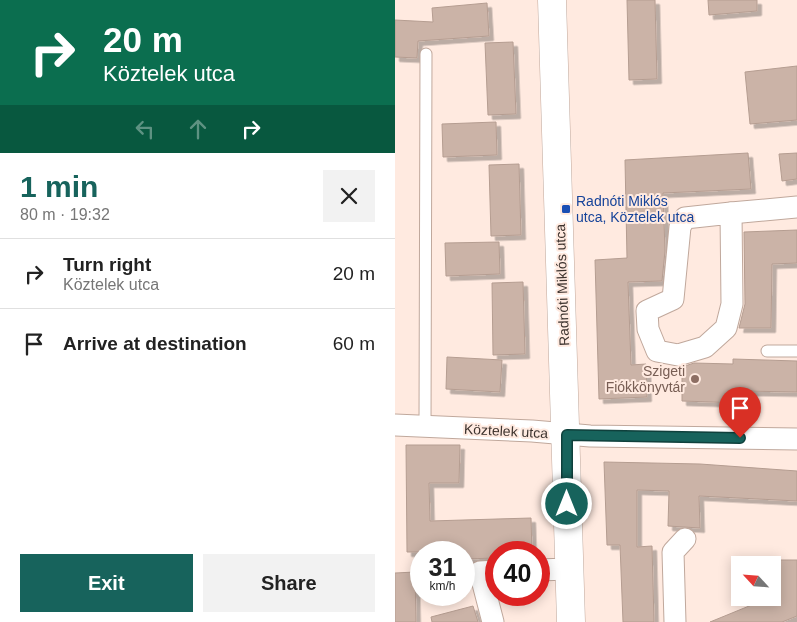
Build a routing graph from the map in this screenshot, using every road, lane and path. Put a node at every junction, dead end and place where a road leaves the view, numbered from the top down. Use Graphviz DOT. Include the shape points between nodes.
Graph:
graph roads {
  1 [pos="552,0"];
  2 [pos="426,54"];
  3 [pos="797,207"];
  4 [pos="731,213"];
  5 [pos="767,351"];
  6 [pos="797,351"];
  7 [pos="395,425"];
  8 [pos="425,427"];
  9 [pos="567,435"];
  10 [pos="797,439"];
  11 [pos="685,539"];
  12 [pos="568,569"];
  13 [pos="550,570"];
  14 [pos="485,572"];
  15 [pos="485,591"];
  16 [pos="489,606"];
  17 [pos="493,622"];
  18 [pos="571,622"];
  19 [pos="675,622"];
  1 -- 9 [label="street, Radnóti Miklós utca"];
  2 -- 8 [label="lane"];
  3 -- 4 [label="street"];
  4 -- 4 [label="street" via="685,218 680,227 673,300 647,311 648,329 657,351 678,355 705,347 726,328 732,304"];
  5 -- 6 [label="lane"];
  7 -- 8 [label="street, Köztelek utca"];
  8 -- 9 [label="street, Köztelek utca"];
  9 -- 10 [label="street, Köztelek utca"];
  9 -- 12 [label="street, Radnóti Miklós utca"];
  11 -- 19 [label="street" via="673,552"];
  12 -- 13 [label="street"];
  12 -- 18 [label="street, Radnóti Miklós utca"];
  14 -- 15 [label="street" via="480,572"];
  16 -- 17 [label="street"];
}
